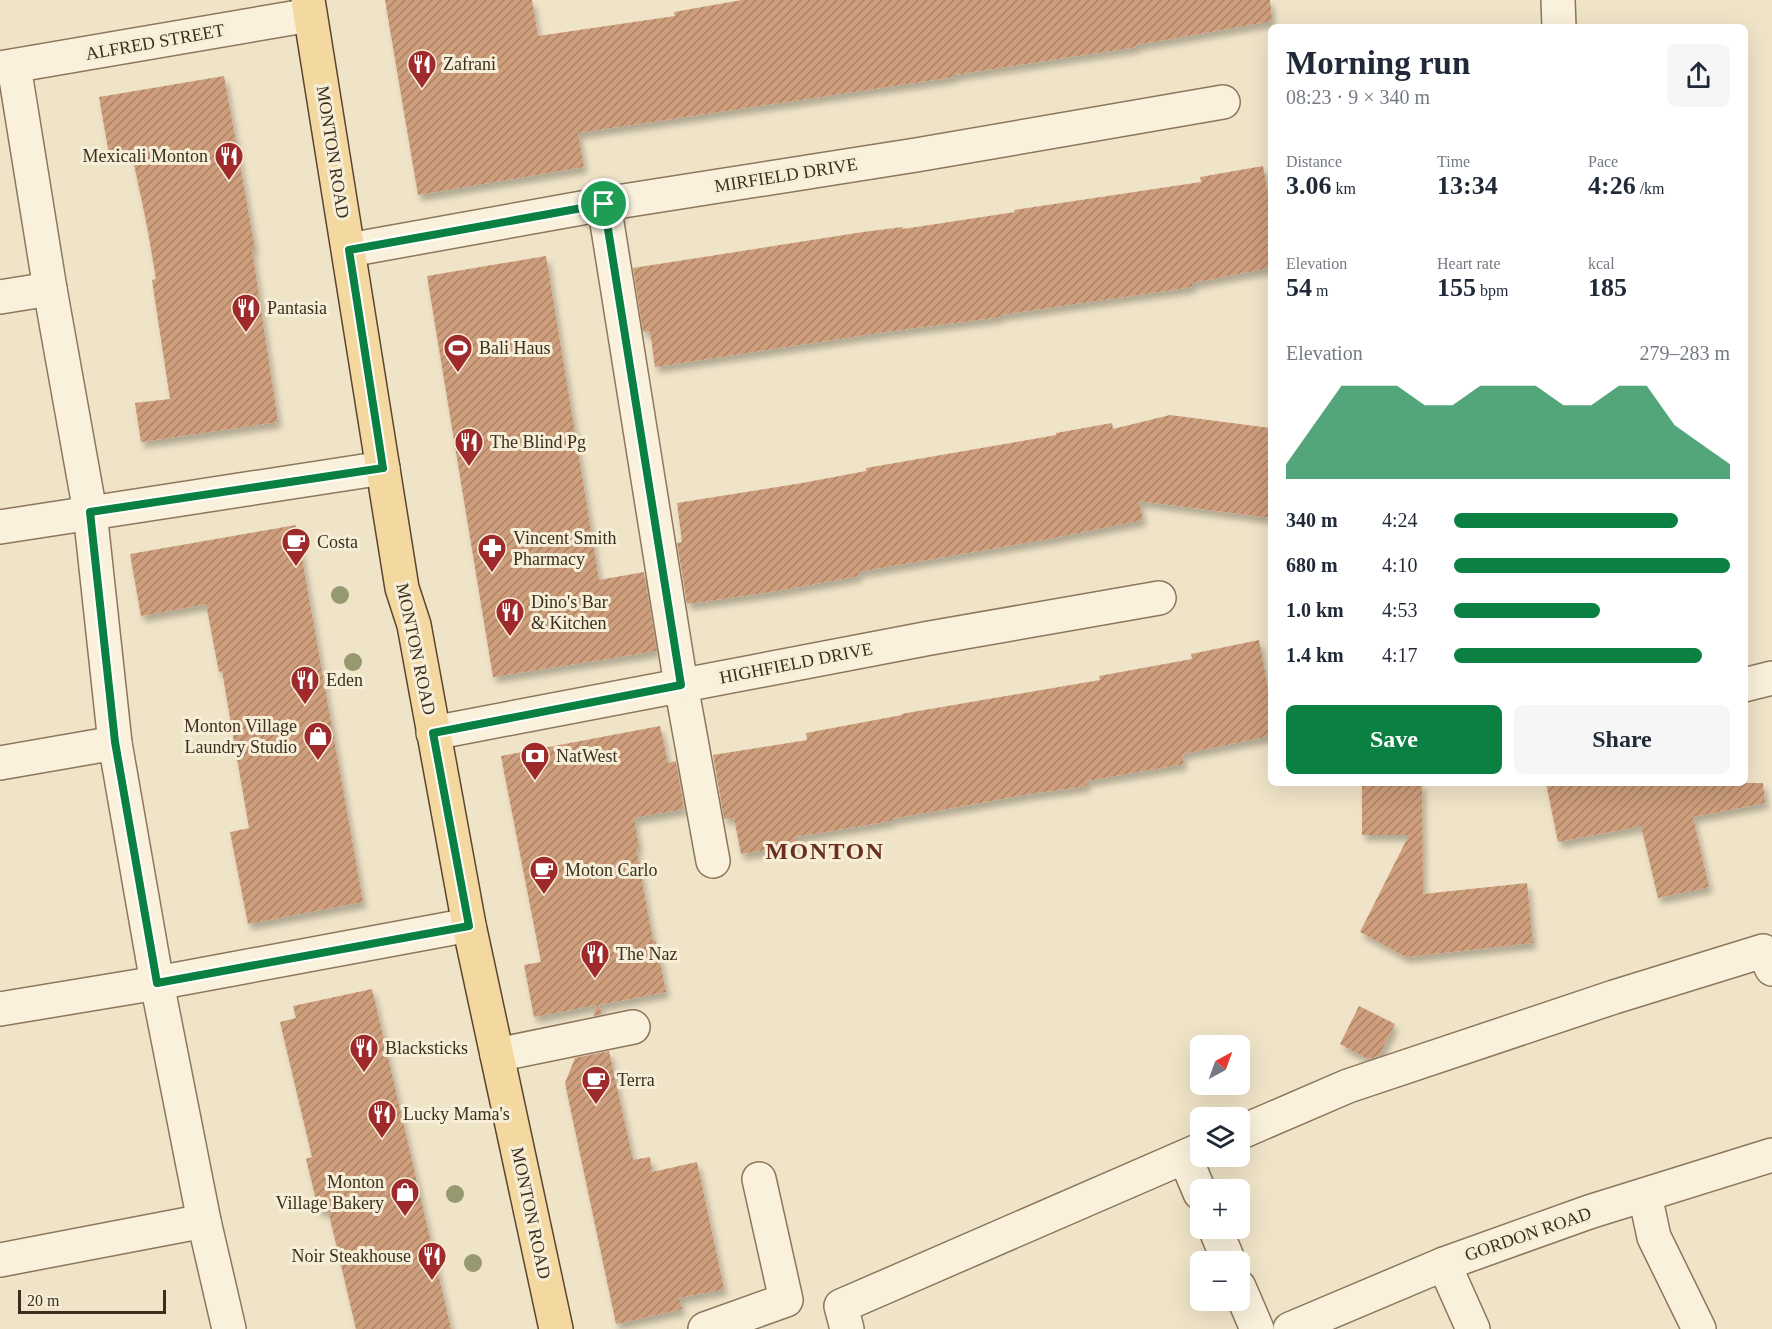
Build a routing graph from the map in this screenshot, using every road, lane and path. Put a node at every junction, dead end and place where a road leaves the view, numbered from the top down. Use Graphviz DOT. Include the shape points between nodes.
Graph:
graph roads {
  1 [pos="1558,0"];
  2 [pos="309,8"];
  3 [pos="1559,24"];
  4 [pos="7,67"];
  5 [pos="1222,102"];
  6 [pos="604,204"];
  7 [pos="349,250"];
  8 [pos="50,289"];
  9 [pos="0,297"];
  10 [pos="383,468"];
  11 [pos="90,512"];
  12 [pos="0,527"];
  13 [pos="1159,598"];
  14 [pos="1772,678"];
  15 [pos="1748,684"];
  16 [pos="681,685"];
  17 [pos="433,733"];
  18 [pos="115,742"];
  19 [pos="0,763"];
  20 [pos="713,861"];
  21 [pos="469,926"];
  22 [pos="1772,969"];
  23 [pos="157,983"];
  24 [pos="0,1009"];
  25 [pos="633,1026"];
  26 [pos="497,1055"];
  27 [pos="1250,1128"];
  28 [pos="1190,1155"];
  29 [pos="1772,1155"];
  30 [pos="759,1179"];
  31 [pos="1645,1194"];
  32 [pos="204,1221"];
  33 [pos="0,1260"];
  34 [pos="1444,1264"];
  35 [pos="1249,1311"];
  36 [pos="229,1329"];
  37 [pos="556,1329"];
  38 [pos="705,1329"];
  39 [pos="847,1329"];
  40 [pos="1257,1329"];
  41 [pos="1290,1329"];
  42 [pos="1473,1329"];
  43 [pos="1699,1329"];
  1 -- 3 [label="street"];
  2 -- 4 [label="street, ALFRED STREET"];
  2 -- 7 [label="main road, MONTON ROAD"];
  4 -- 8 [label="street"];
  5 -- 6 [label="street, MIRFIELD DRIVE"];
  6 -- 7 [label="street, MIRFIELD DRIVE"];
  6 -- 16 [label="street"];
  7 -- 10 [label="main road, MONTON ROAD"];
  8 -- 9 [label="street"];
  8 -- 11 [label="street"];
  10 -- 11 [label="street"];
  10 -- 17 [label="main road, MONTON ROAD" via="402,588 414,625"];
  11 -- 12 [label="street"];
  11 -- 18 [label="street"];
  13 -- 16 [label="street, HIGHFIELD DRIVE"];
  14 -- 15 [label="street"];
  16 -- 17 [label="street, HIGHFIELD DRIVE"];
  16 -- 20 [label="street"];
  17 -- 21 [label="main road, MONTON ROAD"];
  18 -- 19 [label="street"];
  18 -- 23 [label="street"];
  21 -- 23 [label="street"];
  21 -- 26 [label="main road, MONTON ROAD"];
  22 -- 27 [label="street" via="1763,951 1348,1086"];
  23 -- 24 [label="street"];
  23 -- 32 [label="street"];
  25 -- 26 [label="street"];
  26 -- 37 [label="main road, MONTON ROAD"];
  28 -- 39 [label="street" via="841,1306"];
  29 -- 31 [label="street, GORDON ROAD"];
  30 -- 38 [label="street" via="786,1300"];
  31 -- 34 [label="street, GORDON ROAD"];
  31 -- 43 [label="street" via="1654,1237"];
  32 -- 33 [label="street"];
  32 -- 36 [label="street"];
  34 -- 41 [label="street, GORDON ROAD"];
  34 -- 42 [label="street"];
  35 -- 40 [label="street"];
}
